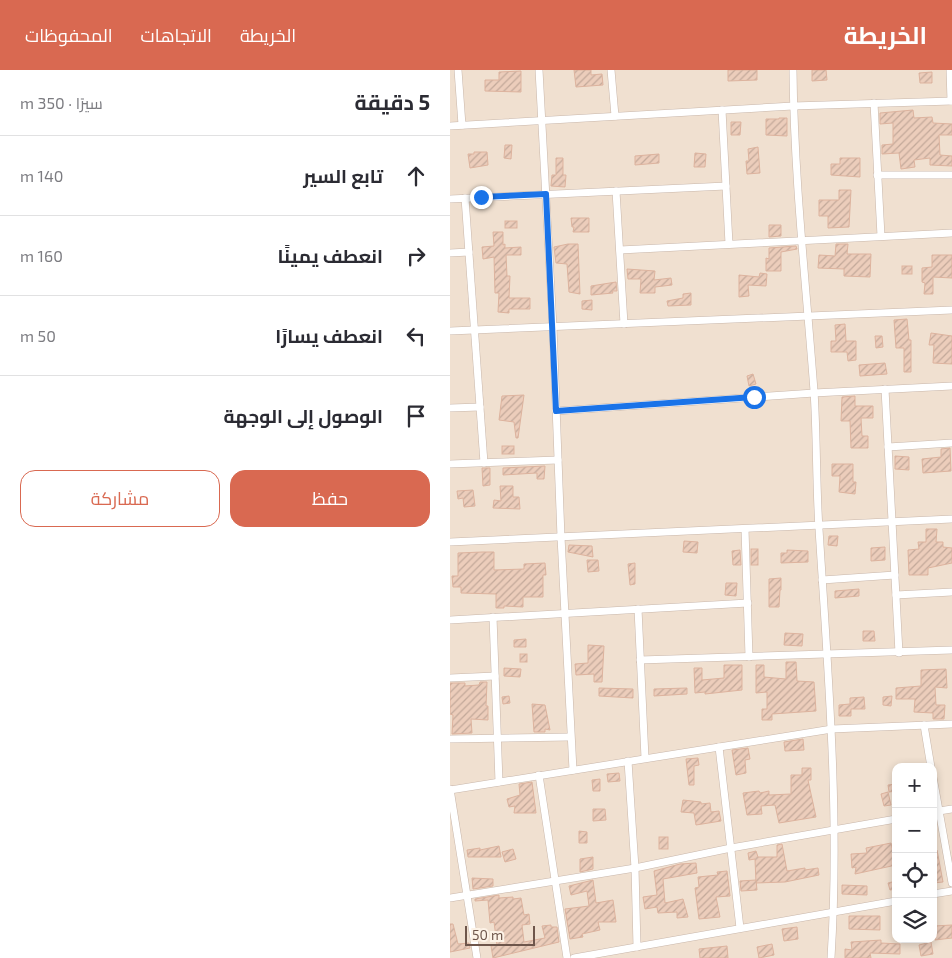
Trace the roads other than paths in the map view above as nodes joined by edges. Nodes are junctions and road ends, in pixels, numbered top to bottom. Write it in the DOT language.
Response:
graph roads {
  1 [pos="458,70"];
  2 [pos="539,70"];
  3 [pos="611,70"];
  4 [pos="793,70"];
  5 [pos="950,70"];
  6 [pos="450,74"];
  7 [pos="459,83"];
  8 [pos="952,101"];
  9 [pos="874,103"];
  10 [pos="793,106"];
  11 [pos="722,110"];
  12 [pos="615,116"];
  13 [pos="542,120"];
  14 [pos="462,125"];
  15 [pos="450,126"];
  16 [pos="877,175"];
  17 [pos="952,175"];
  18 [pos="726,186"];
  19 [pos="616,191"];
  20 [pos="546,194"];
  21 [pos="465,198"];
  22 [pos="450,199"];
  23 [pos="952,233"];
  24 [pos="881,236"];
  25 [pos="802,240"];
  26 [pos="728,244"];
  27 [pos="620,250"];
  28 [pos="469,252"];
  29 [pos="450,253"];
  30 [pos="952,310"];
  31 [pos="807,316"];
  32 [pos="624,324"];
  33 [pos="553,327"];
  34 [pos="474,330"];
  35 [pos="450,331"];
  36 [pos="952,386"];
  37 [pos="885,389"];
  38 [pos="814,392"];
  39 [pos="480,407"];
  40 [pos="450,408"];
  41 [pos="556,411"];
  42 [pos="952,443"];
  43 [pos="888,447"];
  44 [pos="558,460"];
  45 [pos="484,463"];
  46 [pos="450,464"];
  47 [pos="952,519"];
  48 [pos="892,522"];
  49 [pos="818,526"];
  50 [pos="745,529"];
  51 [pos="561,537"];
  52 [pos="450,542"];
  53 [pos="895,576"];
  54 [pos="822,580"];
  55 [pos="952,592"];
  56 [pos="896,595"];
  57 [pos="748,603"];
  58 [pos="638,609"];
  59 [pos="564,613"];
  60 [pos="492,617"];
  61 [pos="450,620"];
  62 [pos="952,650"];
  63 [pos="899,652"];
  64 [pos="827,654"];
  65 [pos="750,656"];
  66 [pos="640,660"];
  67 [pos="495,676"];
  68 [pos="450,678"];
  69 [pos="952,724"];
  70 [pos="924,725"];
  71 [pos="832,728"];
  72 [pos="570,737"];
  73 [pos="450,739"];
  74 [pos="498,739"];
  75 [pos="719,747"];
  76 [pos="645,758"];
  77 [pos="628,761"];
  78 [pos="930,763"];
  79 [pos="573,770"];
  80 [pos="540,776"];
  81 [pos="499,782"];
  82 [pos="450,790"];
  83 [pos="952,809"];
  84 [pos="937,812"];
  85 [pos="937,816"];
  86 [pos="892,820"];
  87 [pos="833,829"];
  88 [pos="731,848"];
  89 [pos="634,868"];
  90 [pos="556,882"];
  91 [pos="952,883"];
  92 [pos="952,891"];
  93 [pos="937,893"];
  94 [pos="466,895"];
  95 [pos="450,898"];
  96 [pos="892,902"];
  97 [pos="834,912"];
  98 [pos="740,928"];
  99 [pos="637,947"];
  100 [pos="605,955"];
  101 [pos="477,958"];
  102 [pos="568,958"];
  103 [pos="574,958"];
  104 [pos="831,958"];
  1 -- 7 [label="street"];
  2 -- 13 [label="street"];
  3 -- 12 [label="street"];
  4 -- 10 [label="street"];
  5 -- 8 [label="street"];
  6 -- 7 [label="street"];
  7 -- 14 [label="street"];
  8 -- 9 [label="street"];
  9 -- 10 [label="street"];
  9 -- 16 [label="street"];
  10 -- 11 [label="street"];
  10 -- 25 [label="street"];
  11 -- 12 [label="street"];
  11 -- 18 [label="street"];
  12 -- 13 [label="street"];
  13 -- 14 [label="street"];
  13 -- 20 [label="street"];
  14 -- 15 [label="street"];
  16 -- 17 [label="street"];
  16 -- 24 [label="street"];
  18 -- 19 [label="street"];
  18 -- 26 [label="street"];
  19 -- 20 [label="street"];
  19 -- 27 [label="street"];
  20 -- 21 [label="street"];
  20 -- 33 [label="street"];
  21 -- 22 [label="street"];
  21 -- 28 [label="street"];
  23 -- 24 [label="street"];
  24 -- 25 [label="street"];
  25 -- 26 [label="street"];
  25 -- 31 [label="street"];
  26 -- 27 [label="street"];
  27 -- 32 [label="street"];
  28 -- 29 [label="street"];
  28 -- 34 [label="street"];
  30 -- 31 [label="street"];
  31 -- 32 [label="street"];
  31 -- 38 [label="street"];
  32 -- 33 [label="street"];
  33 -- 34 [label="street"];
  33 -- 41 [label="street"];
  34 -- 35 [label="street"];
  34 -- 39 [label="street"];
  36 -- 37 [label="street"];
  37 -- 38 [label="street"];
  37 -- 43 [label="street"];
  38 -- 41 [label="street"];
  38 -- 49 [label="street"];
  39 -- 40 [label="street"];
  39 -- 45 [label="street"];
  41 -- 44 [label="street"];
  42 -- 43 [label="street"];
  43 -- 48 [label="street"];
  44 -- 45 [label="street"];
  44 -- 51 [label="street"];
  45 -- 46 [label="street"];
  47 -- 48 [label="street"];
  48 -- 49 [label="street"];
  48 -- 53 [label="street"];
  49 -- 50 [label="street"];
  49 -- 54 [label="street"];
  50 -- 51 [label="street"];
  50 -- 57 [label="street"];
  51 -- 52 [label="street"];
  51 -- 59 [label="street"];
  53 -- 54 [label="street"];
  53 -- 56 [label="street"];
  54 -- 64 [label="street"];
  55 -- 56 [label="street"];
  56 -- 63 [label="street"];
  57 -- 58 [label="street"];
  57 -- 65 [label="street"];
  58 -- 59 [label="street"];
  58 -- 66 [label="street"];
  59 -- 60 [label="street"];
  59 -- 72 [label="street"];
  60 -- 61 [label="street"];
  60 -- 67 [label="street"];
  62 -- 63 [label="street"];
  63 -- 64 [label="street"];
  64 -- 65 [label="street"];
  64 -- 71 [label="street"];
  65 -- 66 [label="street"];
  66 -- 76 [label="street"];
  67 -- 68 [label="street"];
  67 -- 74 [label="street"];
  69 -- 70 [label="street"];
  70 -- 71 [label="street"];
  70 -- 78 [label="street"];
  71 -- 75 [label="street"];
  71 -- 87 [label="street"];
  72 -- 74 [label="street"];
  72 -- 79 [label="street"];
  73 -- 74 [label="street"];
  74 -- 81 [label="street"];
  75 -- 76 [label="street"];
  75 -- 88 [label="street"];
  76 -- 77 [label="street"];
  77 -- 79 [label="street"];
  77 -- 89 [label="street"];
  79 -- 80 [label="street"];
  80 -- 81 [label="street"];
  80 -- 90 [label="street"];
  81 -- 82 [label="street"];
  82 -- 94 [label="street"];
  83 -- 84 [label="street"];
  85 -- 91 [label="street"];
  86 -- 87 [label="street"];
  87 -- 88 [label="street"];
  87 -- 97 [label="street"];
  88 -- 89 [label="street"];
  88 -- 98 [label="street"];
  89 -- 90 [label="street"];
  89 -- 99 [label="street"];
  90 -- 94 [label="street"];
  90 -- 102 [label="street"];
  92 -- 93 [label="street"];
  94 -- 95 [label="street"];
  94 -- 101 [label="street"];
  96 -- 97 [label="street"];
  97 -- 98 [label="street"];
  97 -- 104 [label="street"];
  98 -- 99 [label="street"];
  99 -- 100 [label="street"];
  100 -- 103 [label="street"];
}
